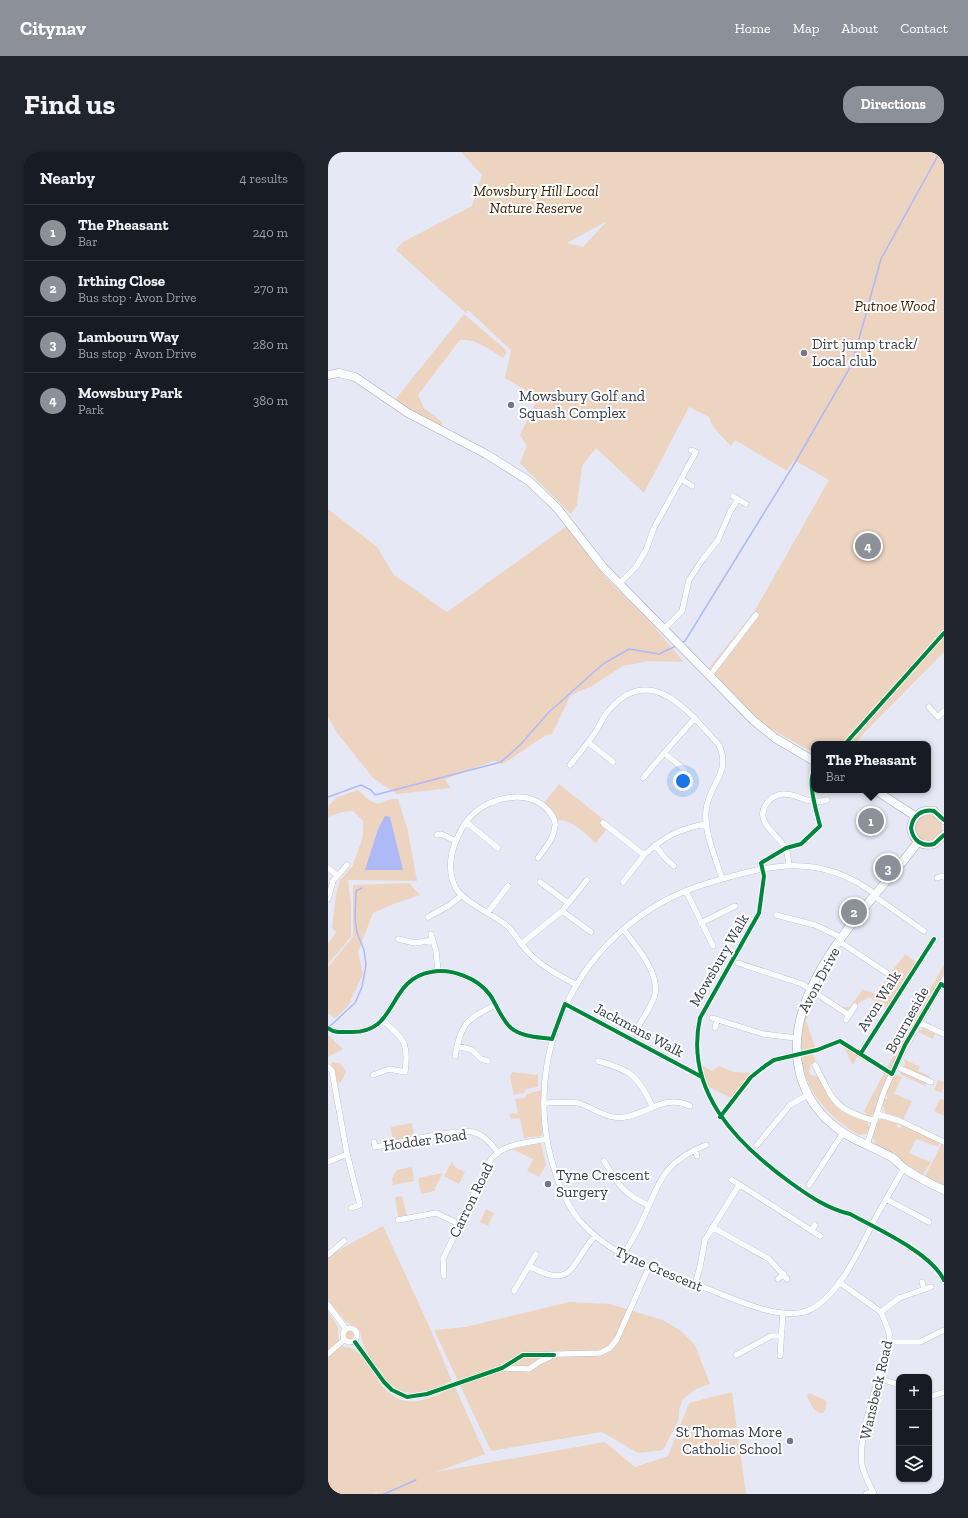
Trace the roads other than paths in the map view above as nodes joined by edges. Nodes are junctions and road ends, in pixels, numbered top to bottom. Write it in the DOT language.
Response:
graph roads {
  1 [pos="328,374"];
  2 [pos="691,450"];
  3 [pos="681,479"];
  4 [pos="692,486"];
  5 [pos="746,504"];
  6 [pos="619,584"];
  7 [pos="756,615"];
  8 [pos="665,628"];
  9 [pos="710,675"];
  10 [pos="929,707"];
  11 [pos="944,711"];
  12 [pos="695,718"];
  13 [pos="588,743"];
  14 [pos="664,753"];
  15 [pos="811,759"];
  16 [pos="613,762"];
  17 [pos="570,765"];
  18 [pos="685,770"];
  19 [pos="643,778"];
  20 [pos="880,793"];
  21 [pos="827,800"];
  22 [pos="942,815"];
  23 [pos="915,816"];
  24 [pos="466,822"];
  25 [pos="604,823"];
  26 [pos="706,824"];
  27 [pos="441,833"];
  28 [pos="944,837"];
  29 [pos="456,841"];
  30 [pos="918,842"];
  31 [pos="655,845"];
  32 [pos="498,848"];
  33 [pos="644,855"];
  34 [pos="538,858"];
  35 [pos="347,865"];
  36 [pos="789,865"];
  37 [pos="674,866"];
  38 [pos="328,868"];
  39 [pos="337,875"];
  40 [pos="722,879"];
  41 [pos="586,880"];
  42 [pos="540,882"];
  43 [pos="623,882"];
  44 [pos="508,886"];
  45 [pos="686,891"];
  46 [pos="875,895"];
  47 [pos="461,896"];
  48 [pos="328,899"];
  49 [pos="568,903"];
  50 [pos="734,906"];
  51 [pos="562,911"];
  52 [pos="488,912"];
  53 [pos="776,915"];
  54 [pos="428,917"];
  55 [pos="701,923"];
  56 [pos="624,930"];
  57 [pos="924,931"];
  58 [pos="591,932"];
  59 [pos="398,938"];
  60 [pos="840,940"];
  61 [pos="521,944"];
  62 [pos="713,946"];
  63 [pos="738,963"];
  64 [pos="438,971"];
  65 [pos="887,973"];
  66 [pos="943,983"];
  67 [pos="577,985"];
  68 [pos="812,989"];
  69 [pos="495,1005"];
  70 [pos="855,1006"];
  71 [pos="382,1020"];
  72 [pos="918,1022"];
  73 [pos="638,1027"];
  74 [pos="715,1028"];
  75 [pos="329,1029"];
  76 [pos="944,1034"];
  77 [pos="796,1038"];
  78 [pos="552,1039"];
  79 [pos="457,1046"];
  80 [pos="455,1056"];
  81 [pos="488,1060"];
  82 [pos="598,1061"];
  83 [pos="815,1065"];
  84 [pos="328,1066"];
  85 [pos="895,1066"];
  86 [pos="373,1075"];
  87 [pos="931,1082"];
  88 [pos="808,1095"];
  89 [pos="544,1103"];
  90 [pos="652,1106"];
  91 [pos="690,1106"];
  92 [pos="877,1114"];
  93 [pos="875,1121"];
  94 [pos="843,1133"];
  95 [pos="547,1139"];
  96 [pos="374,1142"];
  97 [pos="944,1142"];
  98 [pos="757,1144"];
  99 [pos="706,1145"];
  100 [pos="867,1145"];
  101 [pos="497,1151"];
  102 [pos="347,1154"];
  103 [pos="604,1161"];
  104 [pos="328,1162"];
  105 [pos="904,1168"];
  106 [pos="732,1180"];
  107 [pos="739,1185"];
  108 [pos="810,1185"];
  109 [pos="944,1190"];
  110 [pos="886,1199"];
  111 [pos="648,1205"];
  112 [pos="351,1208"];
  113 [pos="398,1220"];
  114 [pos="929,1222"];
  115 [pos="459,1224"];
  116 [pos="712,1227"];
  117 [pos="595,1236"];
  118 [pos="820,1236"];
  119 [pos="344,1241"];
  120 [pos="536,1254"];
  121 [pos="328,1255"];
  122 [pos="624,1256"];
  123 [pos="529,1266"];
  124 [pos="649,1267"];
  125 [pos="444,1276"];
  126 [pos="778,1279"];
  127 [pos="839,1282"];
  128 [pos="922,1282"];
  129 [pos="695,1284"];
  130 [pos="514,1287"];
  131 [pos="931,1287"];
  132 [pos="924,1289"];
  133 [pos="328,1305"];
  134 [pos="881,1312"];
  135 [pos="784,1313"];
  136 [pos="346,1329"];
  137 [pos="944,1331"];
  138 [pos="782,1336"];
  139 [pos="344,1340"];
  140 [pos="355,1342"];
  141 [pos="890,1342"];
  142 [pos="328,1354"];
  143 [pos="554,1355"];
  144 [pos="736,1355"];
  145 [pos="780,1356"];
  146 [pos="502,1368"];
  147 [pos="879,1378"];
  148 [pos="896,1384"];
  149 [pos="944,1392"];
  150 [pos="932,1396"];
  151 [pos="874,1493"];
  152 [pos="866,1494"];
  1 -- 6 [label="main road"];
  2 -- 3 [label="street"];
  3 -- 4 [label="street"];
  3 -- 6 [label="street"];
  5 -- 8 [label="street"];
  6 -- 8 [label="main road"];
  7 -- 9 [label="street"];
  8 -- 9 [label="main road"];
  9 -- 15 [label="main road"];
  10 -- 11 [label="street"];
  12 -- 13 [label="street"];
  12 -- 14 [label="street"];
  12 -- 26 [label="street"];
  13 -- 16 [label="street"];
  13 -- 17 [label="street"];
  14 -- 18 [label="street"];
  14 -- 19 [label="street"];
  20 -- 23 [label="main road"];
  21 -- 36 [label="street"];
  22 -- 23 [label="main road"];
  23 -- 30 [label="main road"];
  24 -- 29 [label="street"];
  24 -- 32 [label="street"];
  24 -- 34 [label="street"];
  25 -- 33 [label="street"];
  26 -- 31 [label="street"];
  26 -- 40 [label="street"];
  27 -- 29 [label="street"];
  28 -- 30 [label="main road"];
  29 -- 47 [label="street"];
  30 -- 46 [label="main road, Avon Drive"];
  31 -- 33 [label="street"];
  31 -- 37 [label="street"];
  33 -- 43 [label="street"];
  35 -- 39 [label="street"];
  36 -- 40 [label="street, Tyne Crescent"];
  36 -- 46 [label="street, Tyne Crescent"];
  38 -- 39 [label="street"];
  39 -- 48 [label="street"];
  40 -- 45 [label="street, Tyne Crescent"];
  41 -- 49 [label="street"];
  42 -- 49 [label="street"];
  44 -- 52 [label="street"];
  45 -- 55 [label="street"];
  45 -- 56 [label="street, Tyne Crescent"];
  46 -- 57 [label="street, Tyne Crescent"];
  46 -- 60 [label="main road, Avon Drive"];
  47 -- 52 [label="street"];
  47 -- 54 [label="street"];
  49 -- 51 [label="street"];
  50 -- 55 [label="street"];
  51 -- 58 [label="street"];
  51 -- 61 [label="street"];
  52 -- 61 [label="street"];
  53 -- 60 [label="street"];
  55 -- 62 [label="street"];
  56 -- 67 [label="street, Tyne Crescent"];
  56 -- 73 [label="street"];
  59 -- 64 [label="street"];
  60 -- 65 [label="street"];
  60 -- 68 [label="main road, Avon Drive"];
  61 -- 67 [label="street"];
  63 -- 68 [label="street"];
  64 -- 69 [label="street"];
  64 -- 71 [label="street"];
  66 -- 72 [label="street, Bourneside"];
  67 -- 78 [label="street, Tyne Crescent"];
  68 -- 70 [label="street"];
  68 -- 77 [label="main road, Avon Drive"];
  69 -- 78 [label="street"];
  69 -- 79 [label="street"];
  71 -- 75 [label="street"];
  71 -- 86 [label="street"];
  72 -- 76 [label="street"];
  72 -- 85 [label="street, Bourneside"];
  74 -- 77 [label="street"];
  77 -- 88 [label="main road, Avon Drive"];
  78 -- 89 [label="street, Tyne Crescent"];
  79 -- 80 [label="street"];
  79 -- 81 [label="street"];
  82 -- 90 [label="street"];
  83 -- 93 [label="street"];
  84 -- 102 [label="street"];
  85 -- 87 [label="street"];
  85 -- 92 [label="street, Bourneside"];
  88 -- 94 [label="main road, Avon Drive"];
  88 -- 98 [label="street"];
  89 -- 90 [label="street"];
  89 -- 95 [label="street, Tyne Crescent"];
  90 -- 91 [label="street"];
  92 -- 93 [label="street, Bourneside"];
  92 -- 97 [label="street"];
  93 -- 100 [label="street, Bourneside"];
  94 -- 100 [label="main road, Avon Drive"];
  94 -- 108 [label="street"];
  95 -- 101 [label="street, Carron Road"];
  95 -- 117 [label="street, Tyne Crescent"];
  96 -- 101 [label="street, Hodder Road"];
  99 -- 111 [label="street"];
  100 -- 105 [label="main road, Avon Drive"];
  101 -- 115 [label="street, Carron Road"];
  102 -- 104 [label="street"];
  102 -- 112 [label="street"];
  103 -- 111 [label="street"];
  105 -- 109 [label="main road, Avon Drive"];
  105 -- 110 [label="street, Tyne Crescent"];
  106 -- 107 [label="street"];
  107 -- 116 [label="street"];
  107 -- 118 [label="street"];
  110 -- 114 [label="street"];
  110 -- 127 [label="street, Tyne Crescent"];
  111 -- 122 [label="street"];
  113 -- 115 [label="street"];
  115 -- 125 [label="street, Carron Road"];
  116 -- 126 [label="street"];
  116 -- 129 [label="street"];
  117 -- 122 [label="street, Tyne Crescent"];
  117 -- 123 [label="street"];
  119 -- 121 [label="street"];
  120 -- 123 [label="street"];
  122 -- 124 [label="street, Tyne Crescent"];
  123 -- 130 [label="street"];
  124 -- 129 [label="street, Tyne Crescent"];
  124 -- 143 [label="street"];
  127 -- 134 [label="street"];
  127 -- 135 [label="street, Tyne Crescent"];
  128 -- 132 [label="street"];
  129 -- 135 [label="street, Tyne Crescent"];
  131 -- 132 [label="street"];
  132 -- 134 [label="street"];
  133 -- 136 [label="street"];
  134 -- 141 [label="street, Wansbeck Road"];
  135 -- 138 [label="street"];
  136 -- 139 [label="street"];
  136 -- 140 [label="street"];
  137 -- 141 [label="street"];
  138 -- 144 [label="street"];
  138 -- 145 [label="street"];
  139 -- 140 [label="street"];
  139 -- 142 [label="street"];
  140 -- 146 [label="street"];
  141 -- 147 [label="street, Wansbeck Road"];
  143 -- 146 [label="street"];
  143 -- 146 [label="street"];
  147 -- 148 [label="street"];
  147 -- 151 [label="street, Wansbeck Road"];
  149 -- 150 [label="street"];
  151 -- 152 [label="street"];
}
